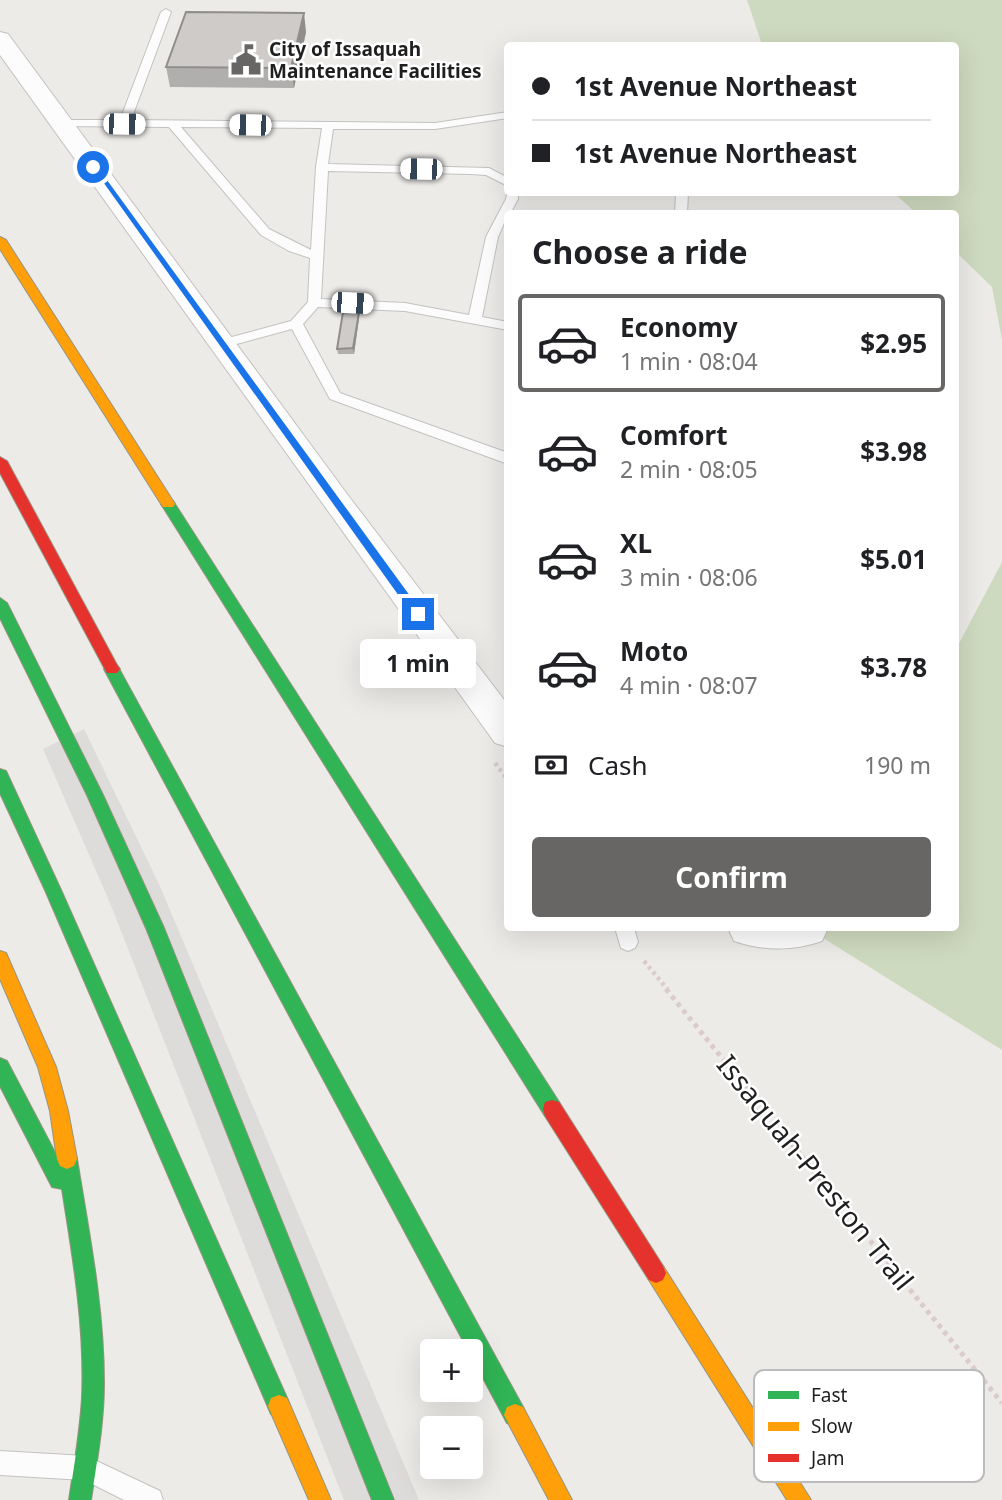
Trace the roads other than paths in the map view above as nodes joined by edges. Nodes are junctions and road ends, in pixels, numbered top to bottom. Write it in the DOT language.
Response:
graph roads {
  1 [pos="166,12"];
  2 [pos="0,39"];
  3 [pos="504,116"];
  4 [pos="61,123"];
  5 [pos="124,124"];
  6 [pos="172,124"];
  7 [pos="328,126"];
  8 [pos="322,167"];
  9 [pos="504,181"];
  10 [pos="504,214"];
  11 [pos="0,240"];
  12 [pos="317,256"];
  13 [pos="314,303"];
  14 [pos="475,319"];
  15 [pos="296,324"];
  16 [pos="504,325"];
  17 [pos="222,344"];
  18 [pos="504,458"];
  19 [pos="0,461"];
  20 [pos="0,603"];
  21 [pos="504,728"];
  22 [pos="0,776"];
  23 [pos="0,959"];
  24 [pos="0,1067"];
  25 [pos="73,1206"];
  26 [pos="754,1428"];
  27 [pos="0,1463"];
  28 [pos="86,1468"];
  29 [pos="789,1482"];
  30 [pos="80,1500"];
  31 [pos="151,1500"];
  32 [pos="320,1500"];
  33 [pos="383,1500"];
  34 [pos="561,1500"];
  35 [pos="800,1500"];
  1 -- 5 [label="lane"];
  2 -- 4 [label="street"];
  3 -- 7 [label="lane"];
  4 -- 5 [label="lane"];
  4 -- 17 [label="street"];
  5 -- 6 [label="lane"];
  6 -- 7 [label="lane"];
  6 -- 12 [label="lane"];
  7 -- 8 [label="lane"];
  8 -- 9 [label="lane"];
  8 -- 12 [label="lane"];
  10 -- 14 [label="lane"];
  11 -- 26 [label="main road"];
  12 -- 13 [label="lane"];
  13 -- 14 [label="lane"];
  13 -- 15 [label="lane"];
  14 -- 16 [label="lane"];
  15 -- 17 [label="lane"];
  15 -- 18 [label="lane"];
  17 -- 21 [label="street"];
  19 -- 34 [label="main road"];
  20 -- 33 [label="main road"];
  22 -- 32 [label="main road"];
  23 -- 25 [label="main road"];
  24 -- 25 [label="main road"];
  25 -- 28 [label="main road"];
  27 -- 28 [label="lane"];
  28 -- 30 [label="main road"];
  28 -- 31 [label="lane"];
  29 -- 35 [label="main road"];
}
